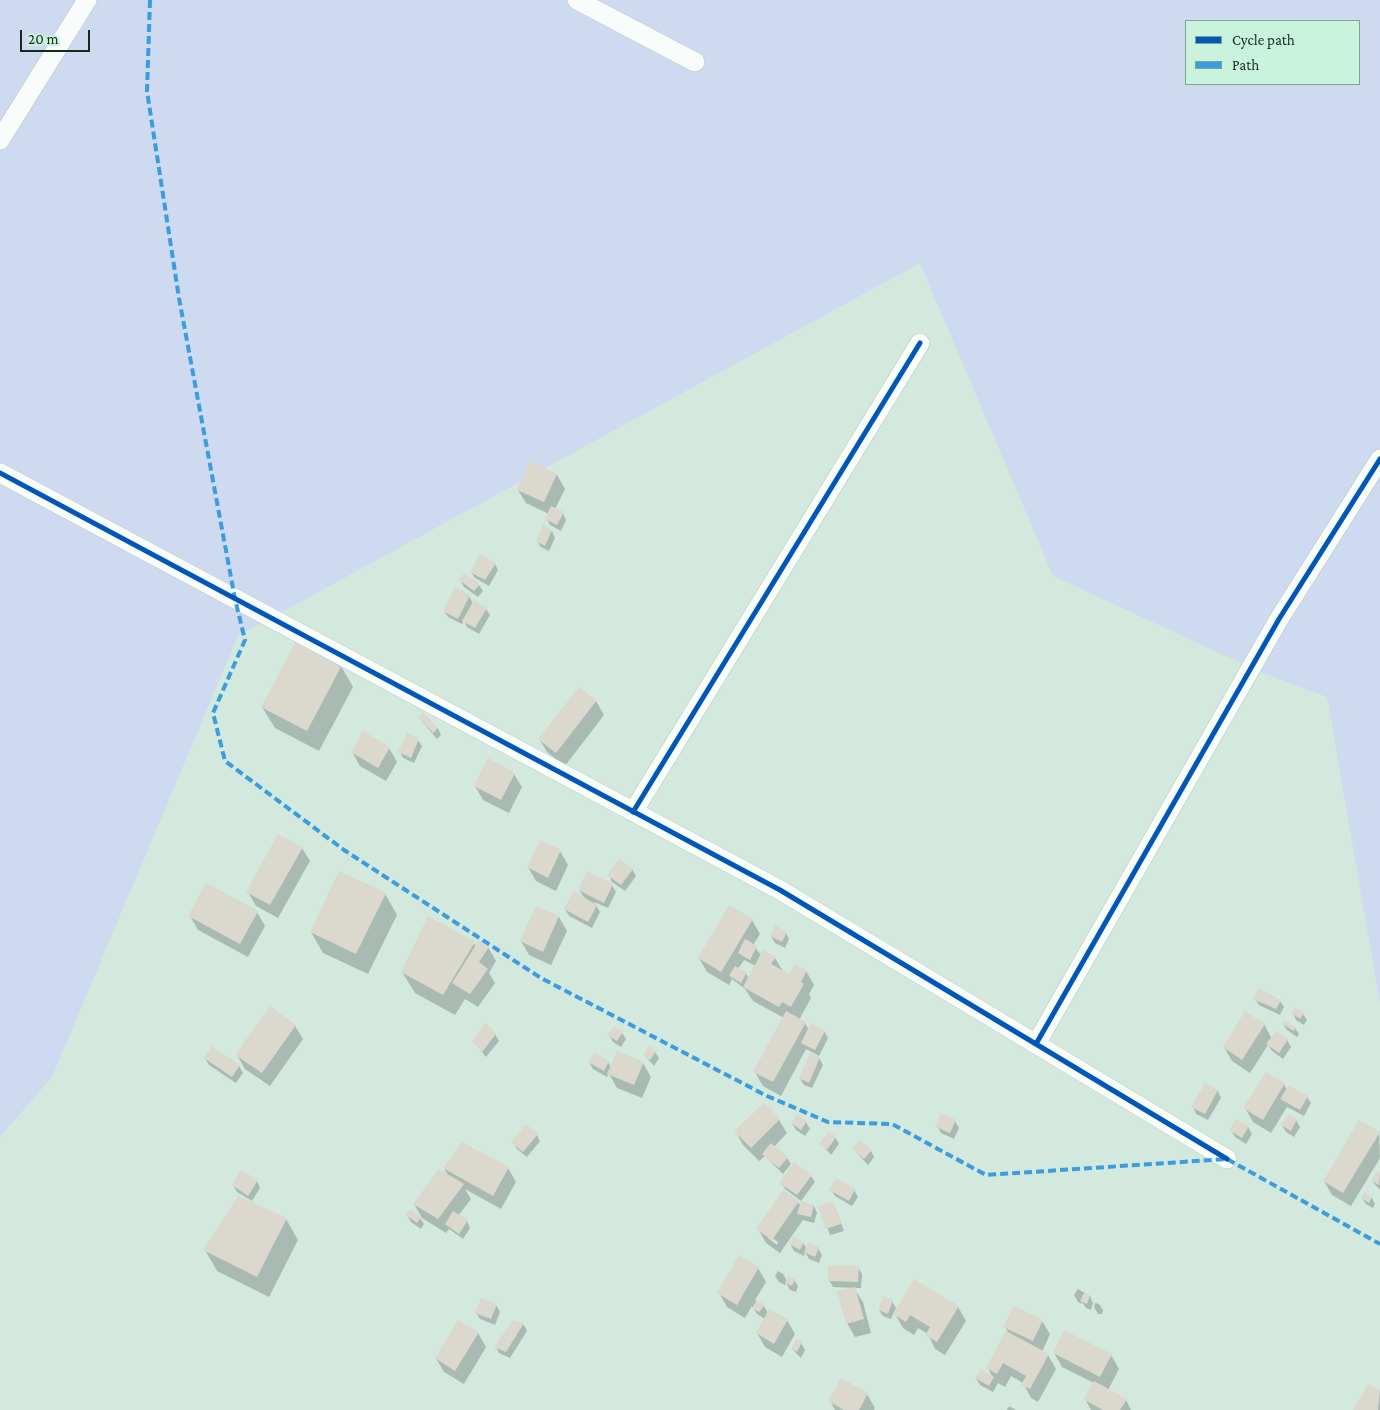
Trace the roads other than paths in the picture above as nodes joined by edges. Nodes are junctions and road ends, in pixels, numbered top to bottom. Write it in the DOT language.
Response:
graph roads {
  1 [pos="88,0"];
  2 [pos="577,0"];
  3 [pos="695,62"];
  4 [pos="0,140"];
  5 [pos="920,343"];
  6 [pos="1380,459"];
  7 [pos="0,473"];
  8 [pos="633,812"];
  9 [pos="1036,1044"];
  10 [pos="1226,1159"];
  1 -- 4 [label="street"];
  2 -- 3 [label="street"];
  5 -- 8 [label="street"];
  6 -- 9 [label="street"];
  7 -- 8 [label="street"];
  8 -- 9 [label="street"];
  9 -- 10 [label="street"];
}
